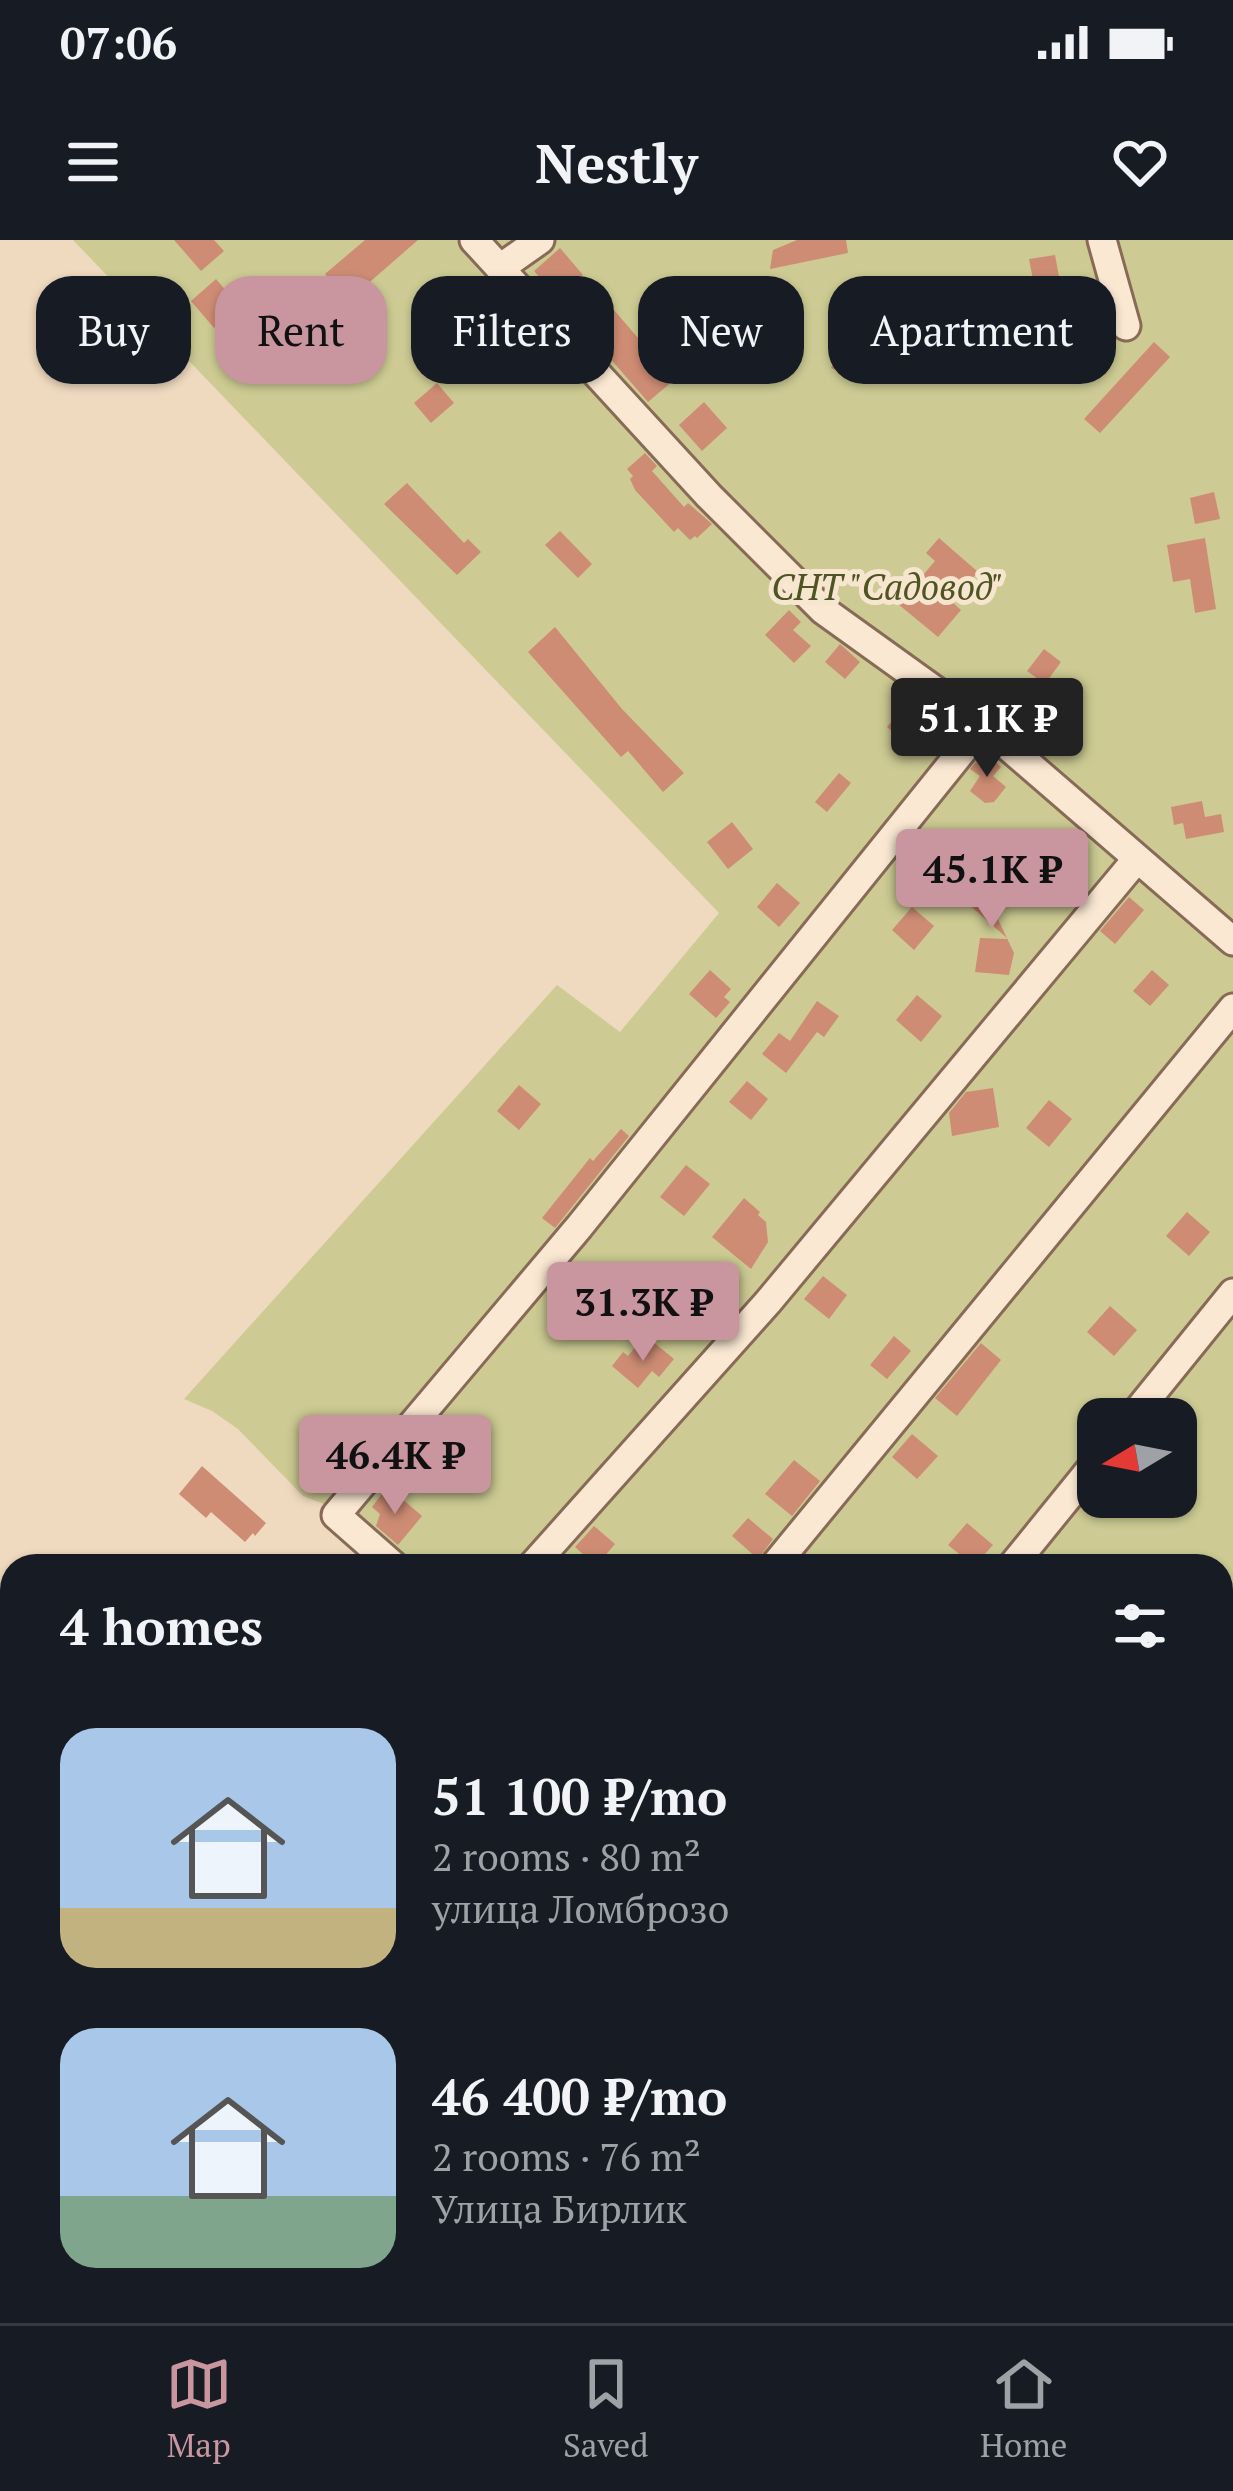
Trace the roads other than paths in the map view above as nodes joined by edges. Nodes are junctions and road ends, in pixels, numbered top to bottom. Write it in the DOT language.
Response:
graph roads {
  1 [pos="474,240"];
  2 [pos="540,240"];
  3 [pos="1102,240"];
  4 [pos="500,268"];
  5 [pos="1126,326"];
  6 [pos="983,725"];
  7 [pos="1136,860"];
  8 [pos="1233,941"];
  9 [pos="1233,1008"];
  10 [pos="1233,1293"];
  11 [pos="1148,1398"];
  12 [pos="1077,1486"];
  13 [pos="380,1554"];
  14 [pos="543,1554"];
  15 [pos="784,1554"];
  16 [pos="1022,1554"];
  1 -- 4 [label="street"];
  2 -- 4 [label="street"];
  3 -- 5 [label="street"];
  4 -- 6 [label="street"];
  6 -- 7 [label="street"];
  6 -- 13 [label="street"];
  7 -- 8 [label="street"];
  7 -- 14 [label="street"];
  9 -- 15 [label="street"];
  10 -- 11 [label="street"];
  12 -- 16 [label="street"];
}
